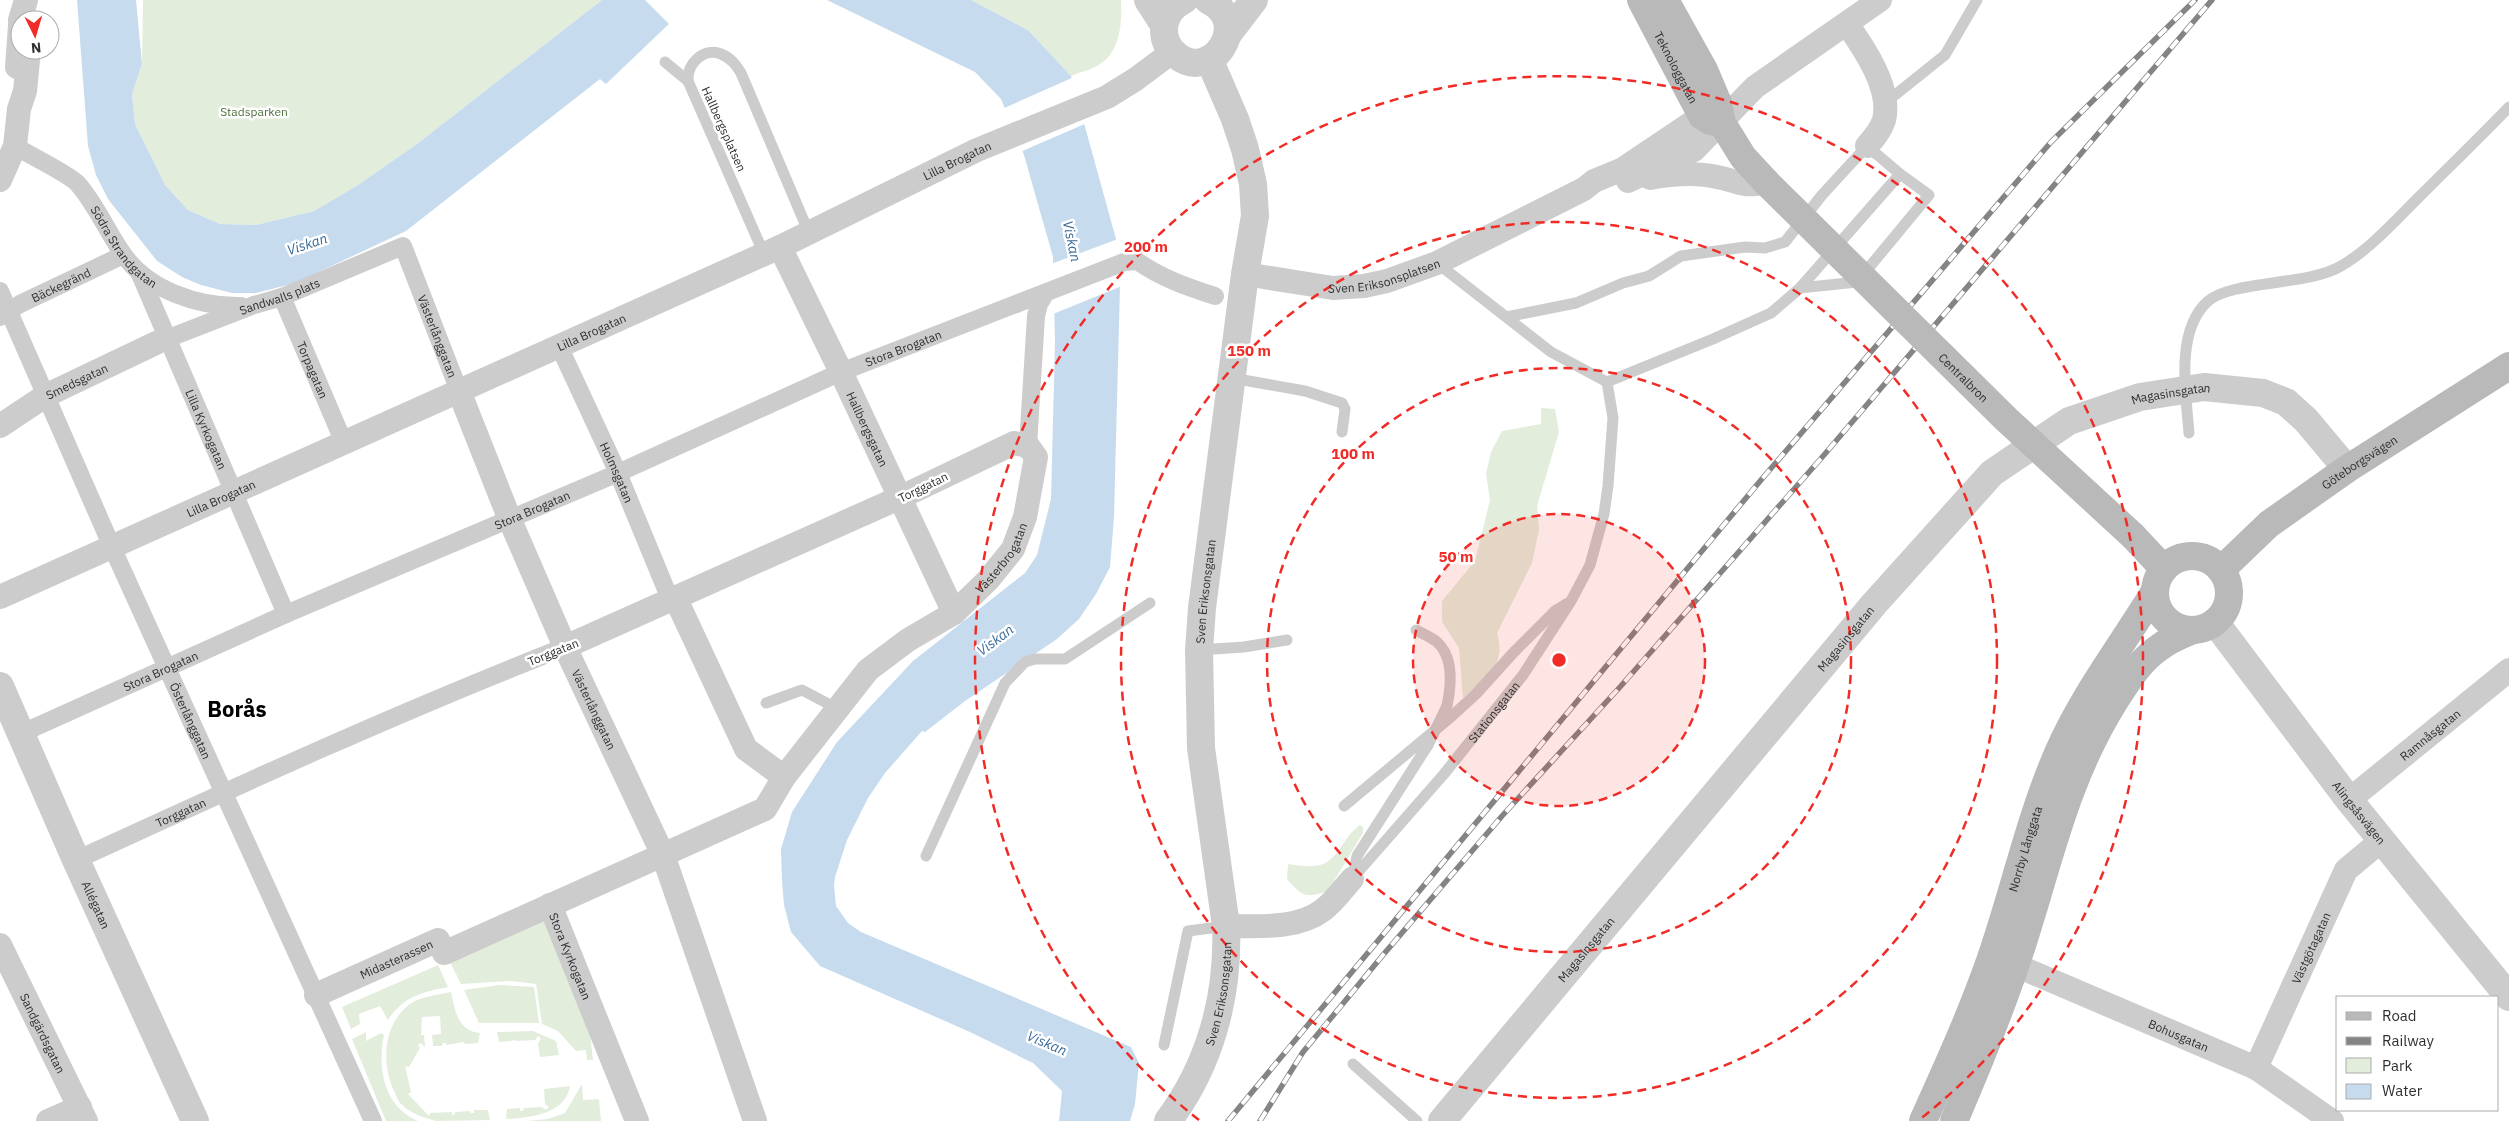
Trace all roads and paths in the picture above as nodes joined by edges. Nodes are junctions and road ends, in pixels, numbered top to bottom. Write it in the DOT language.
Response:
graph roads {
  1 [pos="1148,0"];
  2 [pos="1184,0"];
  3 [pos="1208,0"];
  4 [pos="1254,0"];
  5 [pos="1641,0"];
  6 [pos="1665,0"];
  7 [pos="1880,0"];
  8 [pos="1978,0"];
  9 [pos="1847,24"];
  10 [pos="1164,25"];
  11 [pos="1228,34"];
  12 [pos="1172,52"];
  13 [pos="1209,59"];
  14 [pos="17,60"];
  15 [pos="28,60"];
  16 [pos="665,62"];
  17 [pos="688,81"];
  18 [pos="1884,104"];
  19 [pos="2509,107"];
  20 [pos="19,109"];
  21 [pos="1712,120"];
  22 [pos="15,146"];
  23 [pos="1867,146"];
  24 [pos="1900,174"];
  25 [pos="0,180"];
  26 [pos="1626,182"];
  27 [pos="1766,182"];
  28 [pos="1584,189"];
  29 [pos="809,233"];
  30 [pos="404,246"];
  31 [pos="772,251"];
  32 [pos="123,255"];
  33 [pos="1445,259"];
  34 [pos="139,272"];
  35 [pos="1245,274"];
  36 [pos="1800,288"];
  37 [pos="0,291"];
  38 [pos="1045,294"];
  39 [pos="1215,296"];
  40 [pos="282,297"];
  41 [pos="254,305"];
  42 [pos="5,315"];
  43 [pos="1506,317"];
  44 [pos="162,340"];
  45 [pos="559,346"];
  46 [pos="2509,366"];
  47 [pos="841,372"];
  48 [pos="1232,378"];
  49 [pos="1607,382"];
  50 [pos="2186,390"];
  51 [pos="459,391"];
  52 [pos="45,396"];
  53 [pos="0,426"];
  54 [pos="1342,432"];
  55 [pos="2189,433"];
  56 [pos="344,443"];
  57 [pos="1028,446"];
  58 [pos="2347,469"];
  59 [pos="618,473"];
  60 [pos="233,492"];
  61 [pos="899,498"];
  62 [pos="510,520"];
  63 [pos="112,547"];
  64 [pos="2221,570"];
  65 [pos="2160,580"];
  66 [pos="0,597"];
  67 [pos="673,598"];
  68 [pos="1571,601"];
  69 [pos="1150,603"];
  70 [pos="954,613"];
  71 [pos="286,614"];
  72 [pos="2204,626"];
  73 [pos="1416,630"];
  74 [pos="1287,640"];
  75 [pos="565,647"];
  76 [pos="1199,650"];
  77 [pos="167,667"];
  78 [pos="2509,670"];
  79 [pos="0,686"];
  80 [pos="766,703"];
  81 [pos="838,709"];
  82 [pos="20,734"];
  83 [pos="784,777"];
  84 [pos="224,792"];
  85 [pos="2349,800"];
  86 [pos="1344,806"];
  87 [pos="2382,840"];
  88 [pos="663,856"];
  89 [pos="926,856"];
  90 [pos="76,860"];
  91 [pos="1352,879"];
  92 [pos="550,905"];
  93 [pos="1226,926"];
  94 [pos="0,945"];
  95 [pos="2016,966"];
  96 [pos="316,995"];
  97 [pos="2509,997"];
  98 [pos="1164,1045"];
  99 [pos="1353,1064"];
  100 [pos="2256,1068"];
  101 [pos="83,1114"];
  102 [pos="48,1121"];
  103 [pos="195,1121"];
  104 [pos="373,1121"];
  105 [pos="637,1121"];
  106 [pos="756,1121"];
  107 [pos="1168,1121"];
  108 [pos="1416,1121"];
  109 [pos="1442,1121"];
  110 [pos="1923,1121"];
  111 [pos="1954,1121"];
  112 [pos="2332,1121"];
  1 -- 10 [label="street"];
  2 -- 10 [label="street"];
  3 -- 11 [label="street"];
  4 -- 11 [label="street"];
  5 -- 21 [label="main road, Teknologgatan"];
  6 -- 21 [label="main road, Teknologgatan"];
  7 -- 9 [label="street"];
  8 -- 18 [label="lane"];
  9 -- 18 [label="street"];
  9 -- 21 [label="street"];
  10 -- 12 [label="street"];
  11 -- 13 [label="street"];
  12 -- 13 [label="street"];
  12 -- 29 [label="street, Lilla Brogatan"];
  13 -- 35 [label="street, Sven Eriksonsgatan"];
  14 -- 20 [label="street"];
  15 -- 20 [label="street"];
  16 -- 17 [label="lane"];
  17 -- 29 [label="lane, Hallbergsplatsen"];
  17 -- 31 [label="lane, Hallbergsplatsen"];
  18 -- 23 [label="street"];
  19 -- 50 [label="lane"];
  20 -- 22 [label="street"];
  21 -- 26 [label="street, Sven Eriksonsplatsen"];
  21 -- 27 [label="main road, Teknologgatan"];
  21 -- 28 [label="street, Sven Eriksonsplatsen"];
  22 -- 25 [label="street"];
  22 -- 32 [label="street, Södra Strandgatan"];
  23 -- 24 [label="lane"];
  23 -- 43 [label="lane"];
  24 -- 36 [label="lane"];
  24 -- 36 [label="lane"];
  26 -- 27 [label="street, Sven Eriksonsplatsen"];
  26 -- 28 [label="street, Sven Eriksonsplatsen"];
  27 -- 65 [label="main road, Centralbron, bridge"];
  28 -- 33 [label="street, Sven Eriksonsplatsen"];
  29 -- 31 [label="street, Lilla Brogatan"];
  30 -- 40 [label="street, Sandwalls plats"];
  30 -- 51 [label="street, Västerlånggatan"];
  31 -- 45 [label="street, Lilla Brogatan"];
  31 -- 47 [label="street, Hallbergsgatan"];
  32 -- 34 [label="street, Södra Strandgatan"];
  32 -- 42 [label="street, Bäckegränd"];
  33 -- 35 [label="street, Sven Eriksonsplatsen"];
  33 -- 43 [label="lane, Sven Eriksonsplatsen"];
  34 -- 41 [label="street, Södra Strandgatan"];
  34 -- 44 [label="street, Lilla Kyrkogatan"];
  35 -- 48 [label="street, Sven Eriksonsgatan"];
  36 -- 49 [label="lane"];
  37 -- 42 [label="street, Österlånggatan"];
  38 -- 39 [label="street"];
  38 -- 47 [label="street, Stora Brogatan"];
  38 -- 57 [label="street, Västerbrogatan"];
  40 -- 41 [label="street, Sandwalls plats"];
  40 -- 56 [label="street, Torpagatan"];
  41 -- 44 [label="street, Sandwalls plats"];
  42 -- 52 [label="street, Österlånggatan"];
  43 -- 49 [label="lane, Sven Eriksonsplatsen"];
  44 -- 52 [label="street, Smedsgatan"];
  44 -- 60 [label="street, Lilla Kyrkogatan"];
  45 -- 51 [label="street, Lilla Brogatan"];
  45 -- 59 [label="street, Holmsgatan"];
  46 -- 58 [label="main road, Göteborgsvägen"];
  47 -- 59 [label="street, Stora Brogatan"];
  47 -- 61 [label="street, Hallbergsgatan"];
  48 -- 54 [label="lane"];
  48 -- 76 [label="street, Sven Eriksonsgatan"];
  49 -- 68 [label="lane, Stationsgatan"];
  50 -- 55 [label="lane"];
  50 -- 58 [label="street, Magasinsgatan"];
  50 -- 109 [label="street, Magasinsgatan"];
  51 -- 56 [label="street, Lilla Brogatan"];
  51 -- 62 [label="street, Västerlånggatan"];
  52 -- 53 [label="street, Smedsgatan"];
  52 -- 63 [label="street, Österlånggatan"];
  56 -- 60 [label="street, Lilla Brogatan"];
  57 -- 61 [label="street, Torggatan"];
  57 -- 70 [label="street, Västerbrogatan"];
  58 -- 64 [label="main road, Göteborgsvägen"];
  59 -- 62 [label="street, Stora Brogatan"];
  59 -- 67 [label="street, Holmsgatan"];
  60 -- 63 [label="street, Lilla Brogatan"];
  60 -- 71 [label="street, Lilla Kyrkogatan"];
  61 -- 67 [label="street, Torggatan"];
  61 -- 70 [label="street, Hallbergsgatan"];
  62 -- 71 [label="street, Stora Brogatan"];
  62 -- 75 [label="street, Västerlånggatan"];
  63 -- 66 [label="street, Lilla Brogatan"];
  63 -- 77 [label="street, Österlånggatan"];
  64 -- 65 [label="main road"];
  64 -- 72 [label="main road"];
  65 -- 72 [label="main road"];
  65 -- 110 [label="main road, Norrby Långgata"];
  67 -- 75 [label="street, Torggatan"];
  67 -- 83 [label="street, Holmsgatan"];
  68 -- 86 [label="lane"];
  68 -- 91 [label="lane, Stationsgatan"];
  69 -- 89 [label="lane"];
  70 -- 81 [label="street, Västerbrogatan"];
  71 -- 77 [label="street, Stora Brogatan"];
  72 -- 85 [label="street, Alingsåsvägen"];
  72 -- 95 [label="main road, Norrby Långgata"];
  73 -- 91 [label="lane, bridge"];
  74 -- 76 [label="lane"];
  75 -- 84 [label="street, Torggatan"];
  75 -- 88 [label="street, Västerlånggatan"];
  76 -- 93 [label="street, Sven Eriksonsgatan"];
  77 -- 82 [label="street, Stora Brogatan"];
  77 -- 84 [label="street, Österlånggatan"];
  78 -- 85 [label="street, Ramnåsgatan"];
  79 -- 82 [label="street, Allégatan"];
  80 -- 81 [label="lane"];
  81 -- 83 [label="street, Västerbrogatan"];
  82 -- 90 [label="street, Allégatan"];
  83 -- 88 [label="street, Västerbrogatan"];
  84 -- 90 [label="street, Torggatan"];
  84 -- 96 [label="street, Österlånggatan"];
  85 -- 87 [label="street, Alingsåsvägen"];
  87 -- 97 [label="street, Alingsåsvägen"];
  87 -- 100 [label="street, Västgötagatan"];
  88 -- 92 [label="street, Stora Kyrkogatan"];
  88 -- 106 [label="street, Västerlånggatan"];
  90 -- 103 [label="street, Allégatan"];
  91 -- 93 [label="street, Stationsgatan"];
  92 -- 96 [label="street, Midasterassen"];
  92 -- 105 [label="street, Stora Kyrkogatan"];
  93 -- 98 [label="lane"];
  93 -- 107 [label="street, Sven Eriksonsgatan"];
  94 -- 101 [label="street, Sandgärdsgatan"];
  95 -- 100 [label="street, Bohusgatan"];
  95 -- 111 [label="main road, Norrby Långgata"];
  96 -- 104 [label="street, Österlånggatan"];
  99 -- 108 [label="lane"];
  100 -- 112 [label="street, Bohusgatan"];
  101 -- 102 [label="street"];
}
